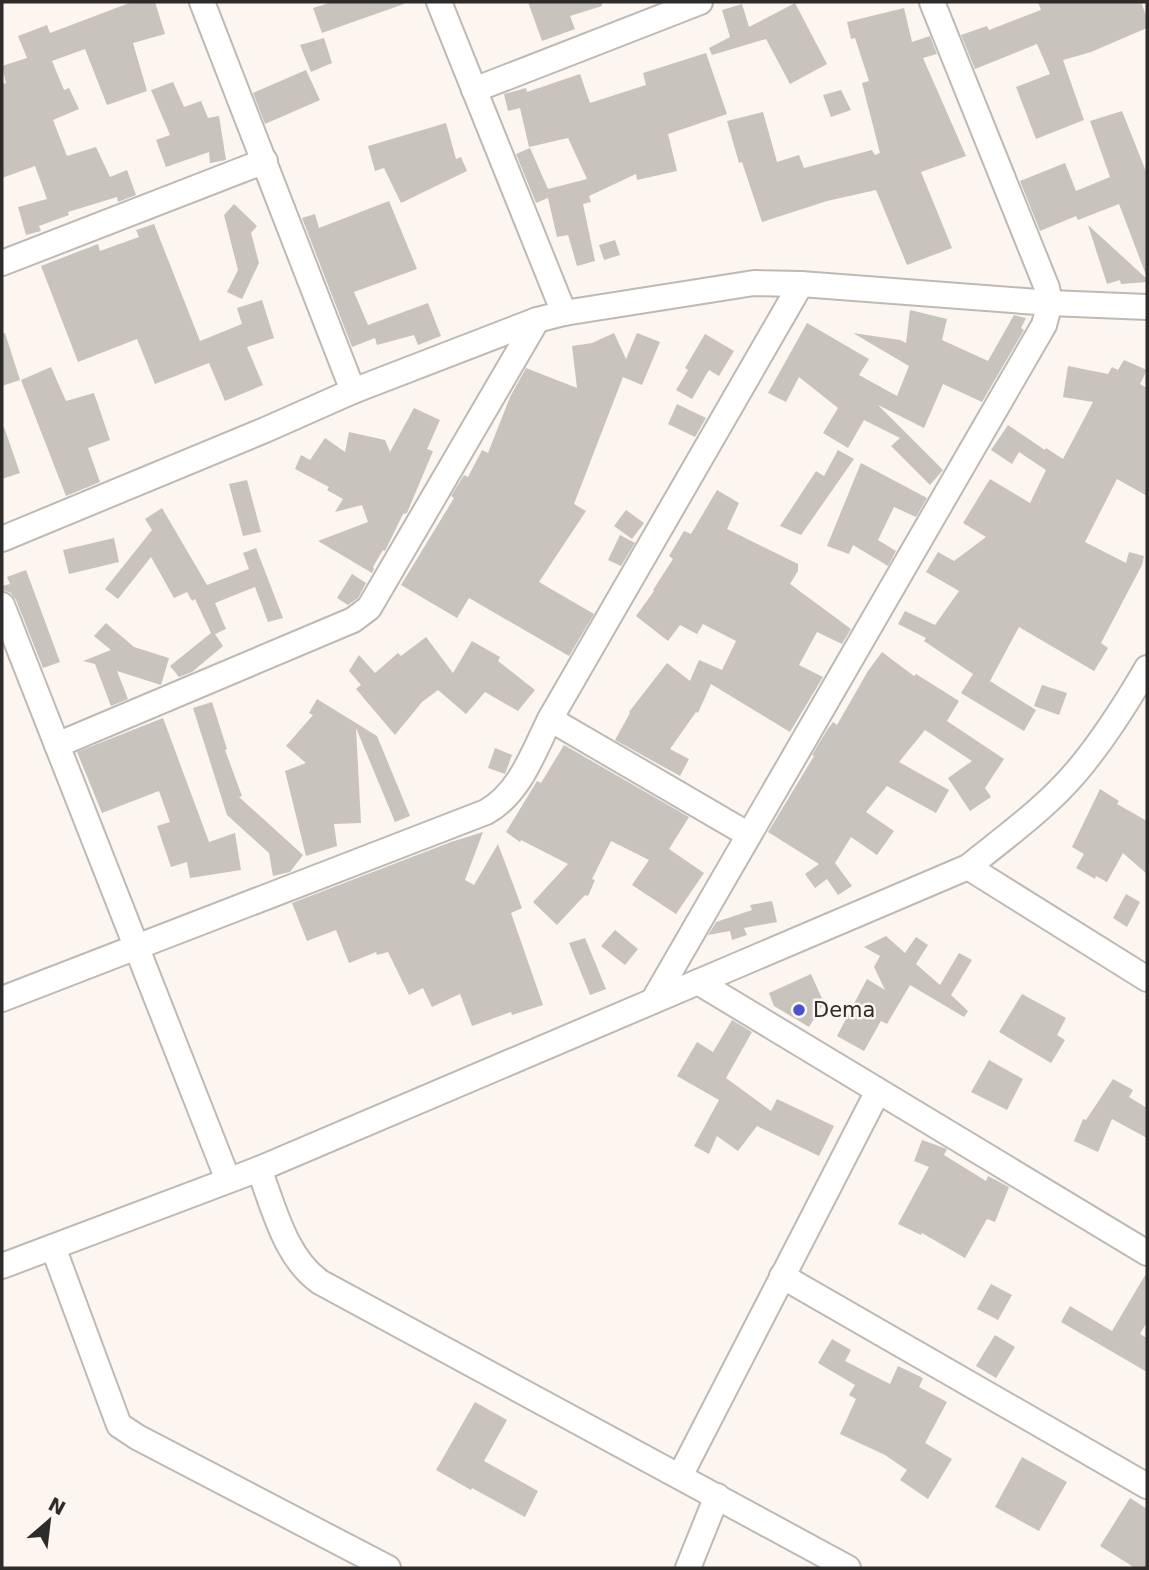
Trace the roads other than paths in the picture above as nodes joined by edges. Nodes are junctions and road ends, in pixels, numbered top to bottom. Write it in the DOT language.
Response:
graph roads {
  1 [pos="202,2"];
  2 [pos="439,2"];
  3 [pos="700,2"];
  4 [pos="932,2"];
  5 [pos="474,90"];
  6 [pos="265,161"];
  7 [pos="2,263"];
  8 [pos="801,284"];
  9 [pos="1050,303"];
  10 [pos="1147,307"];
  11 [pos="564,313"];
  12 [pos="537,320"];
  13 [pos="353,391"];
  14 [pos="2,539"];
  15 [pos="2,605"];
  16 [pos="1147,668"];
  17 [pos="550,719"];
  18 [pos="57,745"];
  19 [pos="749,835"];
  20 [pos="968,867"];
  21 [pos="138,948"];
  22 [pos="1147,979"];
  23 [pos="698,982"];
  24 [pos="2,999"];
  25 [pos="653,1001"];
  26 [pos="878,1091"];
  27 [pos="259,1169"];
  28 [pos="228,1180"];
  29 [pos="53,1247"];
  30 [pos="1147,1253"];
  31 [pos="2,1266"];
  32 [pos="782,1276"];
  33 [pos="680,1476"];
  34 [pos="1147,1486"];
  35 [pos="717,1496"];
  36 [pos="388,1568"];
  37 [pos="688,1568"];
  38 [pos="848,1568"];
  1 -- 6 [label="street"];
  2 -- 5 [label="street"];
  3 -- 5 [label="street"];
  4 -- 9 [label="street"];
  5 -- 11 [label="street"];
  6 -- 7 [label="street"];
  6 -- 13 [label="street"];
  8 -- 9 [label="street"];
  8 -- 11 [label="street"];
  8 -- 17 [label="street"];
  9 -- 10 [label="street"];
  9 -- 19 [label="street"];
  11 -- 12 [label="street"];
  12 -- 13 [label="street"];
  12 -- 18 [label="street"];
  13 -- 14 [label="street"];
  15 -- 18 [label="street"];
  16 -- 20 [label="street"];
  17 -- 19 [label="street"];
  17 -- 21 [label="street"];
  18 -- 21 [label="street"];
  19 -- 25 [label="street"];
  20 -- 22 [label="street"];
  20 -- 23 [label="street"];
  21 -- 24 [label="street"];
  21 -- 28 [label="street"];
  23 -- 25 [label="street"];
  23 -- 26 [label="street"];
  25 -- 27 [label="street"];
  26 -- 30 [label="street"];
  26 -- 32 [label="street"];
  27 -- 28 [label="street"];
  27 -- 33 [label="street"];
  28 -- 29 [label="street"];
  29 -- 31 [label="street"];
  29 -- 36 [label="street"];
  32 -- 33 [label="street"];
  32 -- 34 [label="street"];
  33 -- 35 [label="street"];
  35 -- 37 [label="street"];
  35 -- 38 [label="street"];
}
